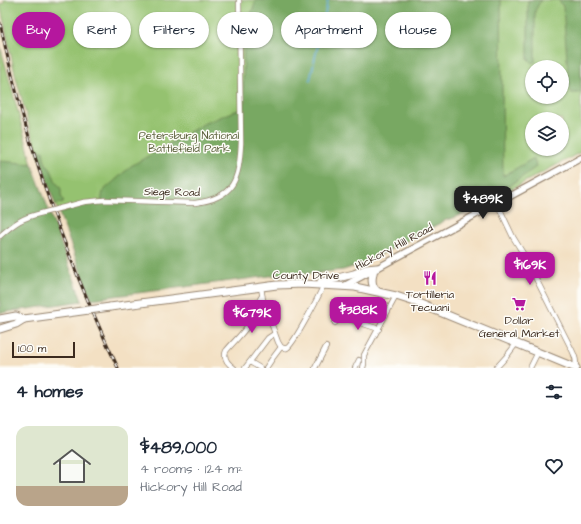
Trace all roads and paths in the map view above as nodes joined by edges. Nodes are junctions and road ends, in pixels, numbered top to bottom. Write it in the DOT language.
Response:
graph roads {
  1 [pos="239,0"];
  2 [pos="581,158"];
  3 [pos="497,203"];
  4 [pos="0,236"];
  5 [pos="375,268"];
  6 [pos="311,284"];
  7 [pos="324,284"];
  8 [pos="344,286"];
  9 [pos="261,287"];
  10 [pos="377,291"];
  11 [pos="262,296"];
  12 [pos="396,296"];
  13 [pos="0,319"];
  14 [pos="24,319"];
  15 [pos="335,323"];
  16 [pos="0,329"];
  17 [pos="378,329"];
  18 [pos="274,334"];
  19 [pos="516,344"];
  20 [pos="281,347"];
  21 [pos="326,347"];
  22 [pos="538,352"];
  23 [pos="358,360"];
  24 [pos="250,362"];
  25 [pos="234,368"];
  26 [pos="245,368"];
  27 [pos="260,368"];
  28 [pos="266,368"];
  29 [pos="316,368"];
  30 [pos="355,368"];
  31 [pos="363,368"];
  32 [pos="496,368"];
  33 [pos="530,368"];
  34 [pos="575,368"];
  1 -- 4 [label="street, Siege Road, bridge"];
  2 -- 3 [label="street, Hickory Hill Road"];
  3 -- 5 [label="street, Hickory Hill Road"];
  3 -- 34 [label="street"];
  5 -- 6 [label="highway"];
  5 -- 8 [label="street, Hickory Hill Road"];
  5 -- 10 [label="highway"];
  6 -- 7 [label="highway, County Drive"];
  6 -- 9 [label="highway, County Drive"];
  7 -- 8 [label="highway, County Drive"];
  7 -- 20 [label="street"];
  8 -- 10 [label="highway, County Drive"];
  9 -- 11 [label="street"];
  9 -- 14 [label="highway, County Drive, bridge"];
  10 -- 12 [label="highway, County Drive"];
  11 -- 18 [label="street"];
  11 -- 25 [label="street"];
  12 -- 17 [label="street"];
  12 -- 19 [label="highway, County Drive"];
  13 -- 14 [label="highway, County Drive"];
  14 -- 16 [label="highway, County Drive"];
  15 -- 17 [label="street"];
  17 -- 31 [label="street"];
  18 -- 20 [label="street"];
  18 -- 24 [label="street"];
  19 -- 22 [label="highway, County Drive"];
  19 -- 32 [label="street"];
  20 -- 28 [label="street"];
  21 -- 29 [label="street"];
  22 -- 33 [label="street"];
  22 -- 34 [label="highway, County Drive"];
  23 -- 30 [label="street"];
  24 -- 26 [label="street"];
  24 -- 27 [label="street"];
}
